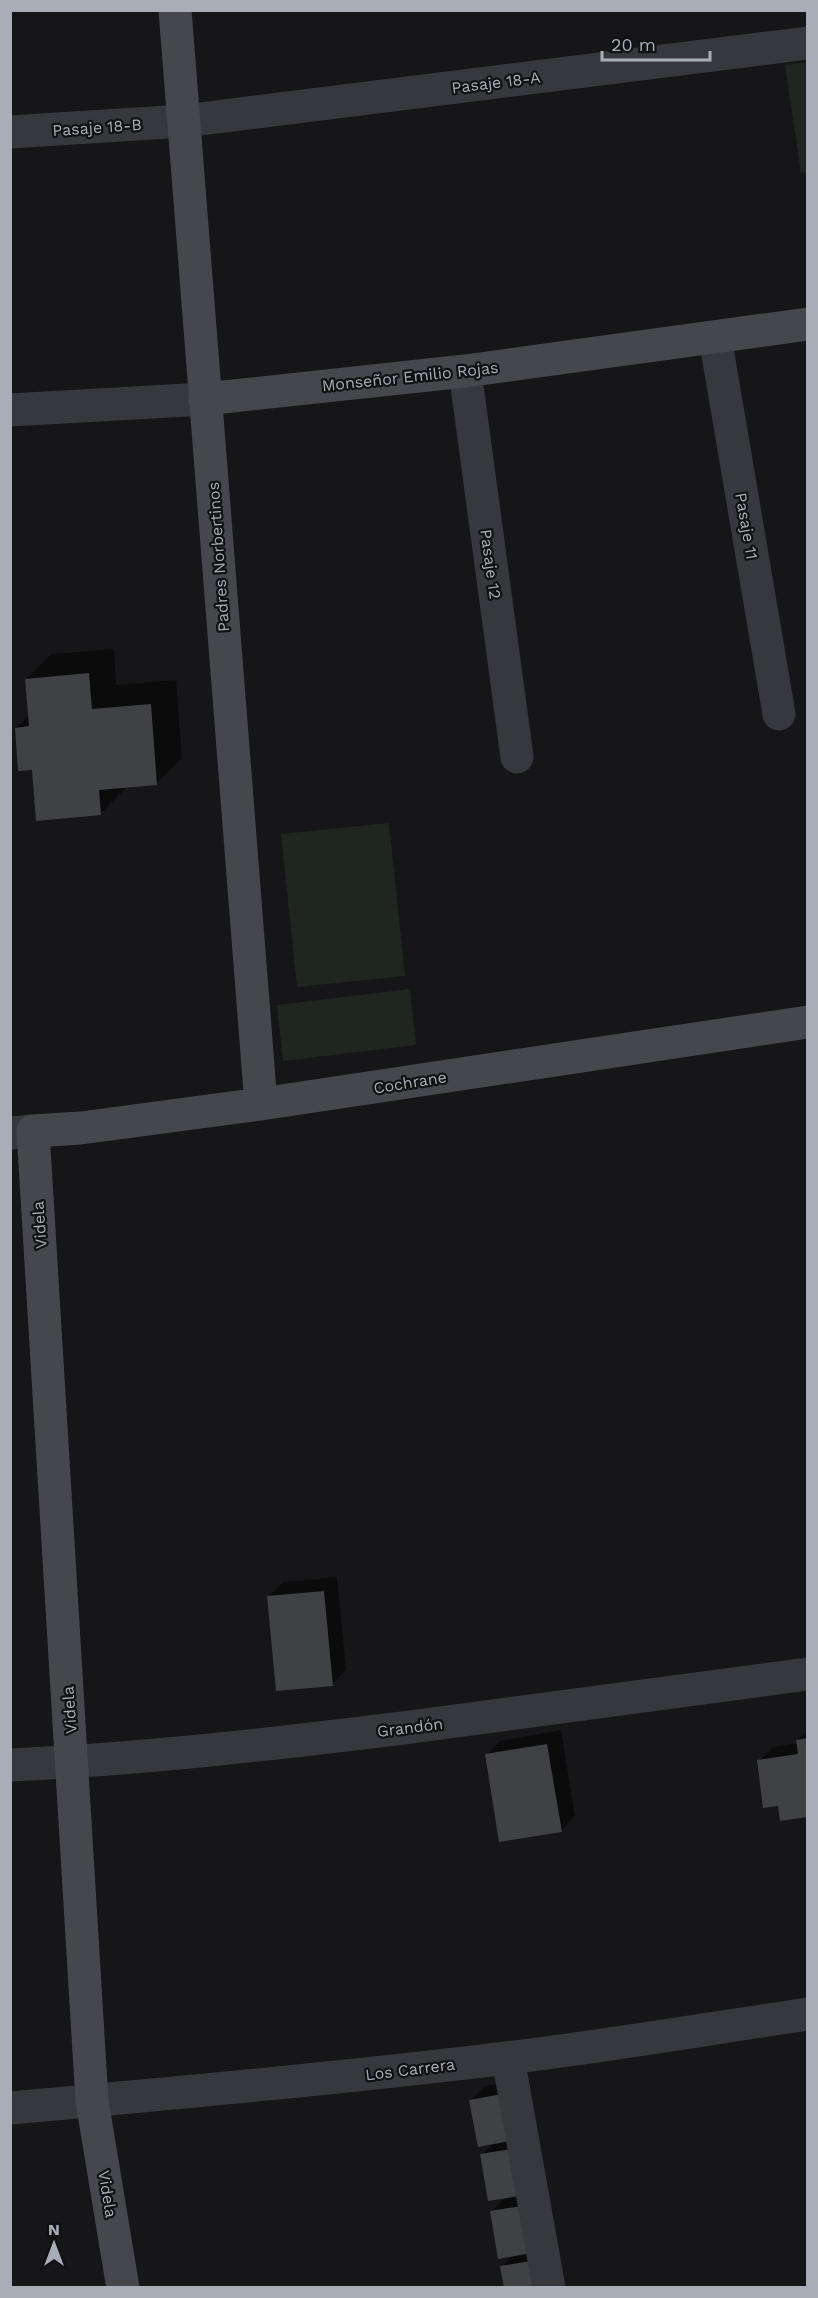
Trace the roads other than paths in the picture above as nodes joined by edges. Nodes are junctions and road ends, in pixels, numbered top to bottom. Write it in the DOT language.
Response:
graph roads {
  1 [pos="175,10"];
  2 [pos="807,43"];
  3 [pos="184,122"];
  4 [pos="10,132"];
  5 [pos="807,324"];
  6 [pos="715,337"];
  7 [pos="465,370"];
  8 [pos="205,399"];
  9 [pos="10,410"];
  10 [pos="779,714"];
  11 [pos="517,757"];
  12 [pos="807,1022"];
  13 [pos="261,1104"];
  14 [pos="22,1132"];
  15 [pos="807,1674"];
  16 [pos="72,1762"];
  17 [pos="10,1765"];
  18 [pos="807,2014"];
  19 [pos="508,2058"];
  20 [pos="92,2101"];
  21 [pos="10,2108"];
  22 [pos="123,2288"];
  23 [pos="549,2288"];
  1 -- 3 [label="street, Padres Norbertinos"];
  2 -- 3 [label="street, Pasaje 18-A"];
  3 -- 4 [label="street, Pasaje 18-B"];
  3 -- 8 [label="street, Padres Norbertinos"];
  5 -- 6 [label="street, Monseñor Emilio Rojas"];
  6 -- 7 [label="street, Monseñor Emilio Rojas"];
  6 -- 10 [label="street, Pasaje 11"];
  7 -- 8 [label="street, Monseñor Emilio Rojas"];
  7 -- 11 [label="street, Pasaje 12"];
  8 -- 9 [label="street, Monseñor Emilio Rojas"];
  8 -- 13 [label="street, Padres Norbertinos"];
  12 -- 13 [label="street, Cochrane"];
  13 -- 14 [label="street, Cochrane"];
  14 -- 16 [label="street, Videla"];
  15 -- 16 [label="street, Grandón"];
  16 -- 17 [label="street, Grandón"];
  16 -- 20 [label="street, Videla"];
  18 -- 19 [label="street, Los Carrera"];
  19 -- 20 [label="street, Los Carrera"];
  19 -- 23 [label="street"];
  20 -- 21 [label="street, Los Carrera"];
  20 -- 22 [label="street, Videla"];
}
